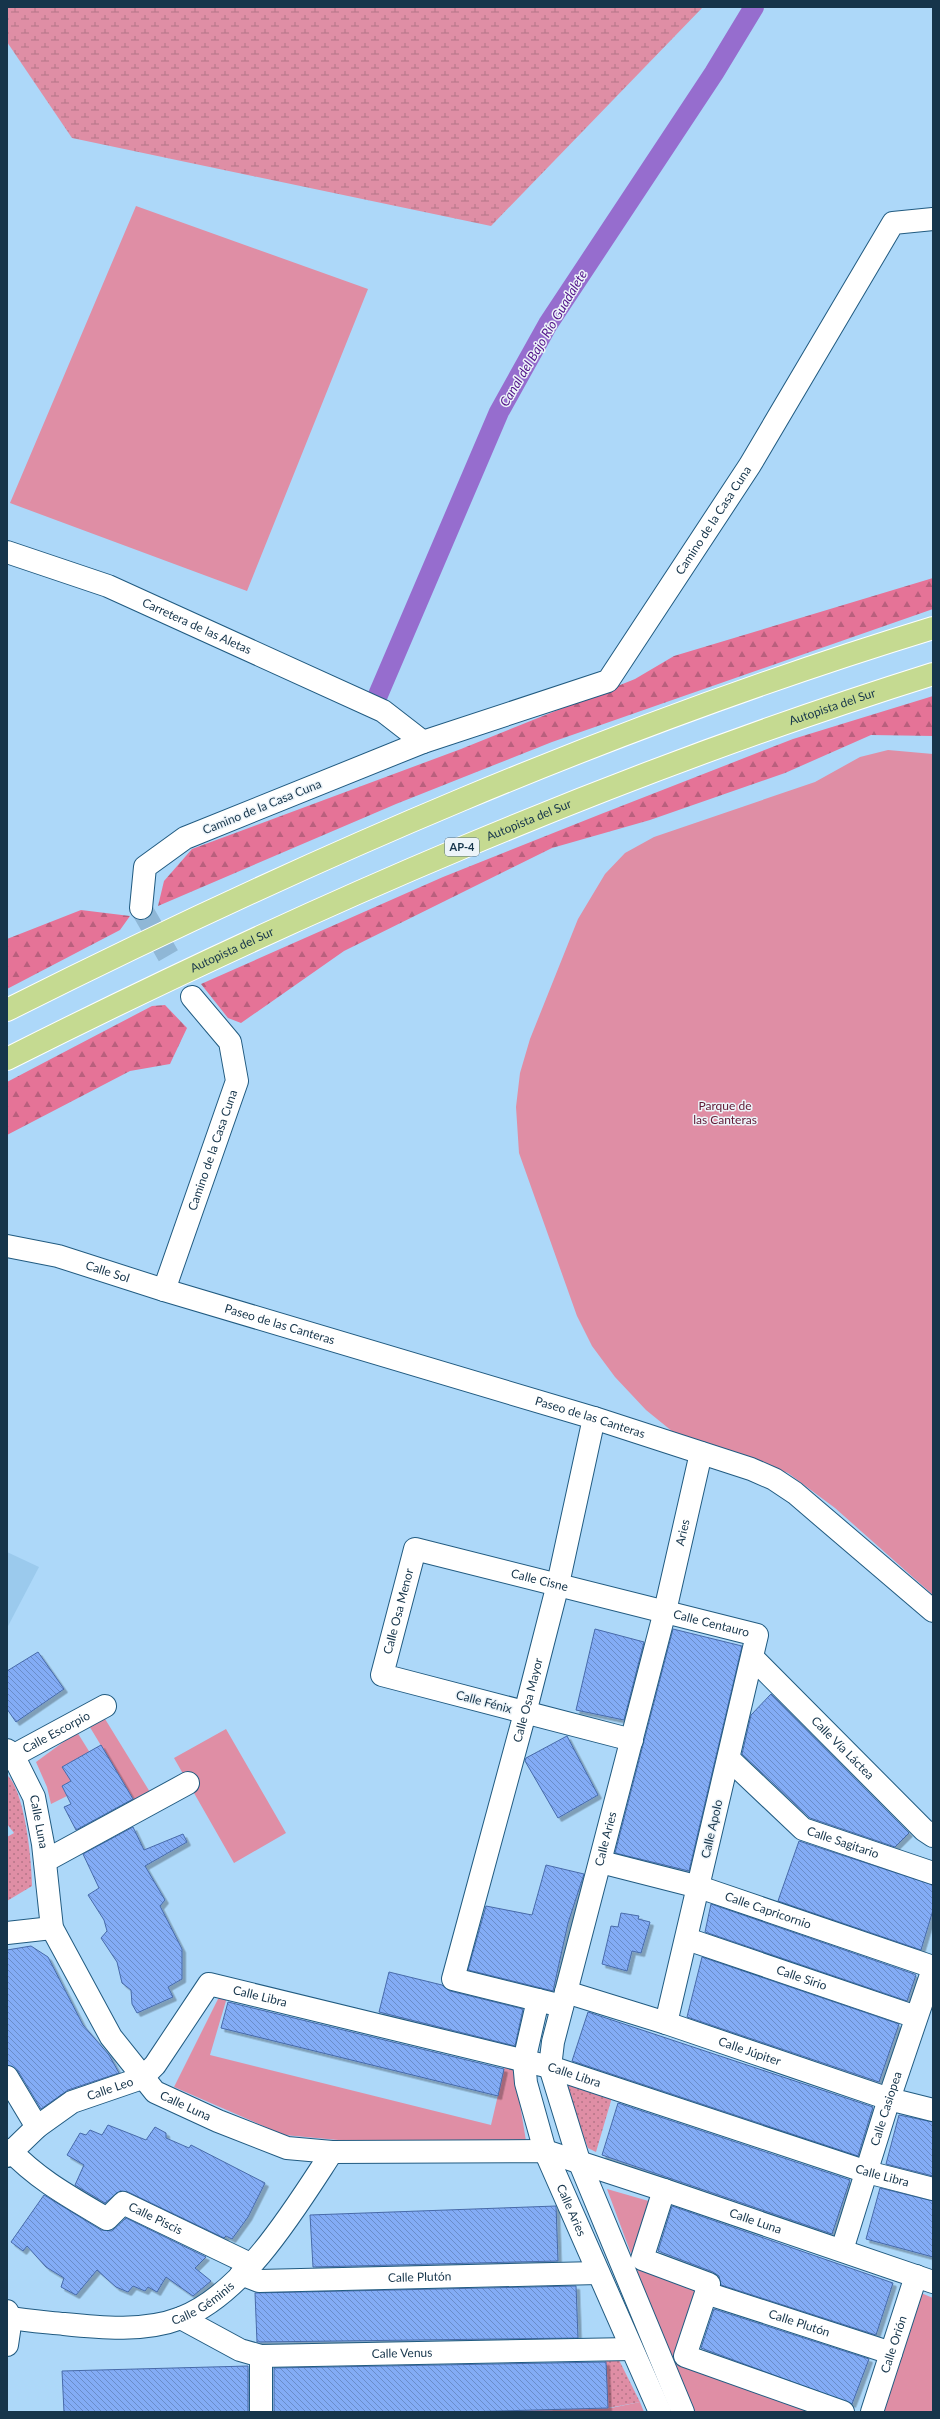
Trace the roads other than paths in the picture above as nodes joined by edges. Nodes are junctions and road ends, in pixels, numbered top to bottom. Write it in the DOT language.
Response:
graph roads {
  1 [pos="933,219"];
  2 [pos="7,552"];
  3 [pos="933,628"];
  4 [pos="933,674"];
  5 [pos="423,742"];
  6 [pos="141,908"];
  7 [pos="192,997"];
  8 [pos="7,1010"];
  9 [pos="7,1059"];
  10 [pos="7,1246"];
  11 [pos="164,1290"];
  12 [pos="207,1302"];
  13 [pos="594,1418"];
  14 [pos="702,1453"];
  15 [pos="415,1549"];
  16 [pos="558,1584"];
  17 [pos="665,1611"];
  18 [pos="933,1611"];
  19 [pos="757,1635"];
  20 [pos="753,1658"];
  21 [pos="382,1675"];
  22 [pos="105,1706"];
  23 [pos="525,1713"];
  24 [pos="632,1740"];
  25 [pos="9,1754"];
  26 [pos="729,1759"];
  27 [pos="188,1783"];
  28 [pos="933,1836"];
  29 [pos="45,1861"];
  30 [pos="601,1862"];
  31 [pos="933,1873"];
  32 [pos="699,1888"];
  33 [pos="52,1928"];
  34 [pos="7,1933"];
  35 [pos="687,1939"];
  36 [pos="933,1968"];
  37 [pos="453,1980"];
  38 [pos="209,1984"];
  39 [pos="564,1999"];
  40 [pos="538,2000"];
  41 [pos="916,2017"];
  42 [pos="666,2023"];
  43 [pos="524,2061"];
  44 [pos="550,2067"];
  45 [pos="7,2077"];
  46 [pos="142,2078"];
  47 [pos="889,2099"];
  48 [pos="933,2110"];
  49 [pos="37,2127"];
  50 [pos="545,2151"];
  51 [pos="332,2152"];
  52 [pos="9,2153"];
  53 [pos="579,2161"];
  54 [pos="867,2172"];
  55 [pos="933,2189"];
  56 [pos="664,2190"];
  57 [pos="842,2250"];
  58 [pos="246,2269"];
  59 [pos="598,2273"];
  60 [pos="925,2279"];
  61 [pos="706,2293"];
  62 [pos="8,2315"];
  63 [pos="181,2318"];
  64 [pos="7,2345"];
  65 [pos="631,2349"];
  66 [pos="892,2353"];
  67 [pos="261,2356"];
  68 [pos="261,2412"];
  69 [pos="660,2412"];
  70 [pos="683,2412"];
  71 [pos="843,2412"];
  72 [pos="872,2412"];
  1 -- 5 [label="street, Camino de la Casa Cuna"];
  2 -- 5 [label="street, Carretera de las Aletas"];
  3 -- 8 [label="highway"];
  4 -- 9 [label="highway, Autopista del Sur / AP-4"];
  5 -- 6 [label="street, Camino de la Casa Cuna"];
  7 -- 11 [label="street, Camino de la Casa Cuna"];
  10 -- 11 [label="street, Calle Sol"];
  11 -- 12 [label="street, Calle Sol"];
  12 -- 13 [label="street, Paseo de las Canteras"];
  13 -- 14 [label="street, Paseo de las Canteras"];
  13 -- 16 [label="street, Calle Osa Mayor"];
  14 -- 17 [label="street, Aries"];
  14 -- 18 [label="street, Paseo de las Canteras"];
  15 -- 16 [label="street, Calle Cisne"];
  15 -- 21 [label="street, Calle Osa Menor"];
  16 -- 17 [label="street, Calle Cisne"];
  16 -- 23 [label="street, Calle Osa Mayor"];
  17 -- 19 [label="street, Calle Centauro"];
  17 -- 24 [label="street, Calle Aries"];
  19 -- 20 [label="street, Calle Apolo"];
  20 -- 26 [label="street, Calle Apolo"];
  20 -- 28 [label="street, Calle Vía Láctea"];
  21 -- 23 [label="street, Calle Fénix"];
  22 -- 25 [label="street, Calle Escorpio"];
  23 -- 24 [label="street, Calle Fénix"];
  23 -- 37 [label="street, Calle Osa Mayor"];
  24 -- 30 [label="street, Calle Aries"];
  25 -- 29 [label="street, Calle Luna"];
  26 -- 31 [label="street, Calle Sagitario"];
  26 -- 32 [label="street, Calle Apolo"];
  27 -- 29 [label="street"];
  29 -- 33 [label="street, Calle Luna"];
  30 -- 32 [label="street, Calle Capricornio"];
  30 -- 39 [label="street, Calle Aries"];
  32 -- 35 [label="street, Calle Apolo"];
  32 -- 36 [label="street, Calle Capricornio"];
  33 -- 34 [label="street"];
  33 -- 46 [label="street, Calle Luna"];
  35 -- 41 [label="street, Calle Sirio"];
  35 -- 42 [label="street, Calle Apolo"];
  36 -- 41 [label="street, Calle Casiopea"];
  37 -- 40 [label="street, Calle Júpiter"];
  38 -- 43 [label="street, Calle Libra"];
  38 -- 46 [label="street, Calle Leo"];
  39 -- 40 [label="street, Calle Júpiter"];
  39 -- 42 [label="street, Calle Júpiter"];
  39 -- 44 [label="street, Calle Aries"];
  40 -- 43 [label="street, Calle Aries"];
  41 -- 47 [label="street, Calle Casiopea"];
  42 -- 47 [label="street, Calle Júpiter"];
  43 -- 44 [label="street, Calle Libra"];
  43 -- 50 [label="street, Calle Aries"];
  44 -- 53 [label="street"];
  44 -- 54 [label="street, Calle Libra"];
  45 -- 49 [label="street"];
  46 -- 49 [label="street, Calle Leo"];
  46 -- 51 [label="street, Calle Luna"];
  47 -- 48 [label="street, Calle Júpiter"];
  47 -- 54 [label="street, Calle Casiopea"];
  49 -- 52 [label="street, Calle Leo"];
  50 -- 51 [label="street, Calle Luna"];
  50 -- 53 [label="street, Calle Luna"];
  50 -- 59 [label="street, Calle Aries"];
  51 -- 58 [label="street, Calle Géminis"];
  52 -- 58 [label="street, Calle Piscis"];
  53 -- 56 [label="street, Calle Luna"];
  53 -- 70 [label="street"];
  54 -- 55 [label="street, Calle Libra"];
  54 -- 57 [label="street, Calle Casiopea"];
  56 -- 57 [label="street, Calle Luna"];
  56 -- 61 [label="street"];
  57 -- 60 [label="street, Calle Luna"];
  58 -- 59 [label="street, Calle Plutón"];
  58 -- 63 [label="street, Calle Géminis"];
  59 -- 65 [label="street, Calle Aries"];
  60 -- 66 [label="street, Calle Orión"];
  61 -- 66 [label="street, Calle Plutón"];
  61 -- 71 [label="street"];
  62 -- 63 [label="street, Calle Géminis"];
  62 -- 64 [label="street"];
  63 -- 67 [label="street, Calle Venus"];
  65 -- 67 [label="street, Calle Venus"];
  65 -- 69 [label="street, Calle Aries"];
  66 -- 72 [label="street, Calle Orión"];
  67 -- 68 [label="street"];
}
